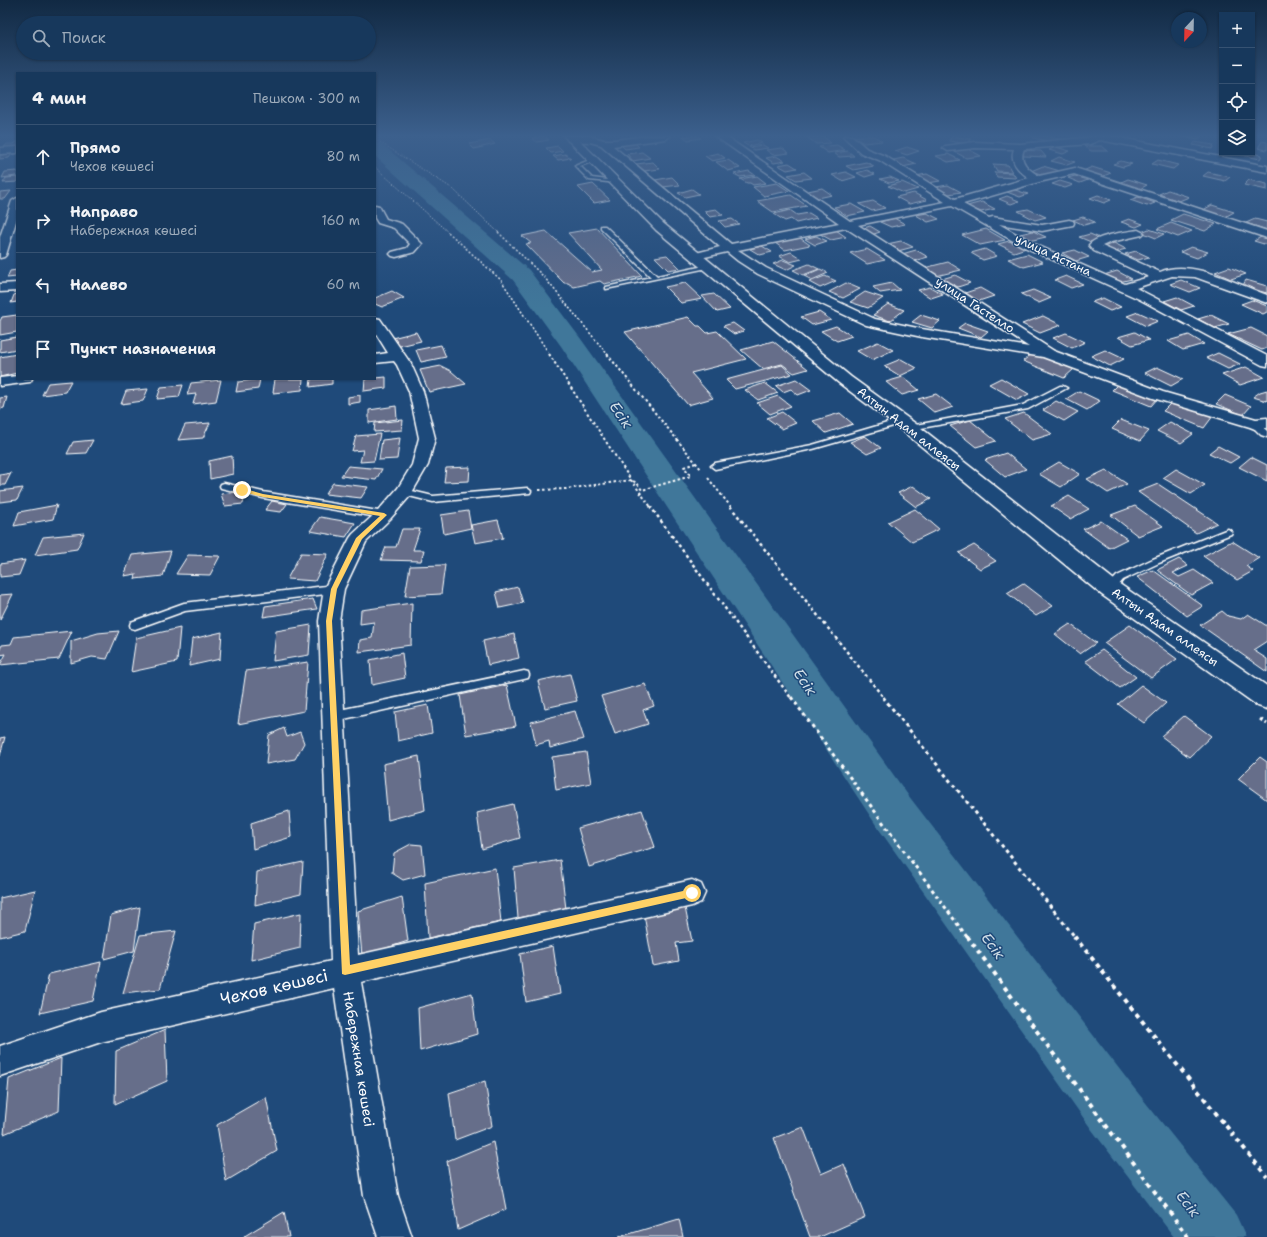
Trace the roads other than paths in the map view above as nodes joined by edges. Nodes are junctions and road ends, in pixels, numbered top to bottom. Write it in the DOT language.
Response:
graph roads {
  1 [pos="627,194"];
  2 [pos="665,194"];
  3 [pos="804,194"];
  4 [pos="939,194"];
  5 [pos="987,194"];
  6 [pos="1143,194"];
  7 [pos="14,203"];
  8 [pos="954,203"];
  9 [pos="376,210"];
  10 [pos="981,218"];
  11 [pos="848,224"];
  12 [pos="1069,224"];
  13 [pos="603,227"];
  14 [pos="1138,234"];
  15 [pos="1267,235"];
  16 [pos="729,248"];
  17 [pos="396,254"];
  18 [pos="0,255"];
  19 [pos="702,262"];
  20 [pos="1160,277"];
  21 [pos="655,278"];
  22 [pos="16,287"];
  23 [pos="0,288"];
  24 [pos="608,288"];
  25 [pos="1124,288"];
  26 [pos="1267,299"];
  27 [pos="376,325"];
  28 [pos="1049,354"];
  29 [pos="386,358"];
  30 [pos="1267,362"];
  31 [pos="17,380"];
  32 [pos="0,382"];
  33 [pos="1063,388"];
  34 [pos="1261,423"];
  35 [pos="906,425"];
  36 [pos="1267,435"];
  37 [pos="715,466"];
  38 [pos="224,486"];
  39 [pos="527,491"];
  40 [pos="404,492"];
  41 [pos="384,515"];
  42 [pos="1228,532"];
  43 [pos="334,589"];
  44 [pos="1110,589"];
  45 [pos="135,625"];
  46 [pos="524,675"];
  47 [pos="1267,699"];
  48 [pos="335,716"];
  49 [pos="692,893"];
  50 [pos="345,971"];
  51 [pos="0,1061"];
  52 [pos="395,1237"];
  1 -- 19 [label="main road, Алтын Адам аллеясы"];
  2 -- 16 [label="street"];
  3 -- 11 [label="street, улица Гастелло"];
  4 -- 8 [label="street, улица Астана"];
  5 -- 8 [label="street"];
  6 -- 15 [label="street"];
  7 -- 18 [label="street"];
  8 -- 10 [label="street, улица Астана"];
  8 -- 11 [label="street"];
  9 -- 17 [label="street"];
  10 -- 12 [label="street"];
  10 -- 25 [label="street, улица Астана"];
  11 -- 16 [label="street"];
  11 -- 28 [label="street, улица Гастелло"];
  13 -- 21 [label="lane"];
  14 -- 20 [label="street"];
  16 -- 19 [label="street"];
  16 -- 28 [label="street"];
  19 -- 21 [label="lane"];
  19 -- 35 [label="main road, Алтын Адам аллеясы"];
  20 -- 25 [label="street"];
  20 -- 26 [label="street"];
  21 -- 24 [label="lane"];
  22 -- 23 [label="street"];
  25 -- 30 [label="street, улица Астана"];
  27 -- 29 [label="street, Набережная көшесі"];
  28 -- 34 [label="street, улица Гастелло"];
  29 -- 40 [label="street, Набережная көшесі"];
  31 -- 32 [label="street"];
  33 -- 35 [label="lane"];
  34 -- 36 [label="lane"];
  35 -- 37 [label="lane"];
  35 -- 44 [label="main road, Алтын Адам аллеясы"];
  38 -- 41 [label="lane"];
  39 -- 40 [label="lane"];
  40 -- 41 [label="street, Набережная көшесі"];
  41 -- 43 [label="street, Набережная көшесі"];
  42 -- 44 [label="lane"];
  43 -- 45 [label="lane"];
  43 -- 48 [label="street, Набережная көшесі"];
  44 -- 47 [label="main road, Алтын Адам аллеясы"];
  46 -- 48 [label="lane"];
  48 -- 50 [label="street, Набережная көшесі"];
  49 -- 50 [label="street, Чехов көшесі"];
  50 -- 51 [label="street, Чехов көшесі"];
  50 -- 52 [label="street, Набережная көшесі"];
}
